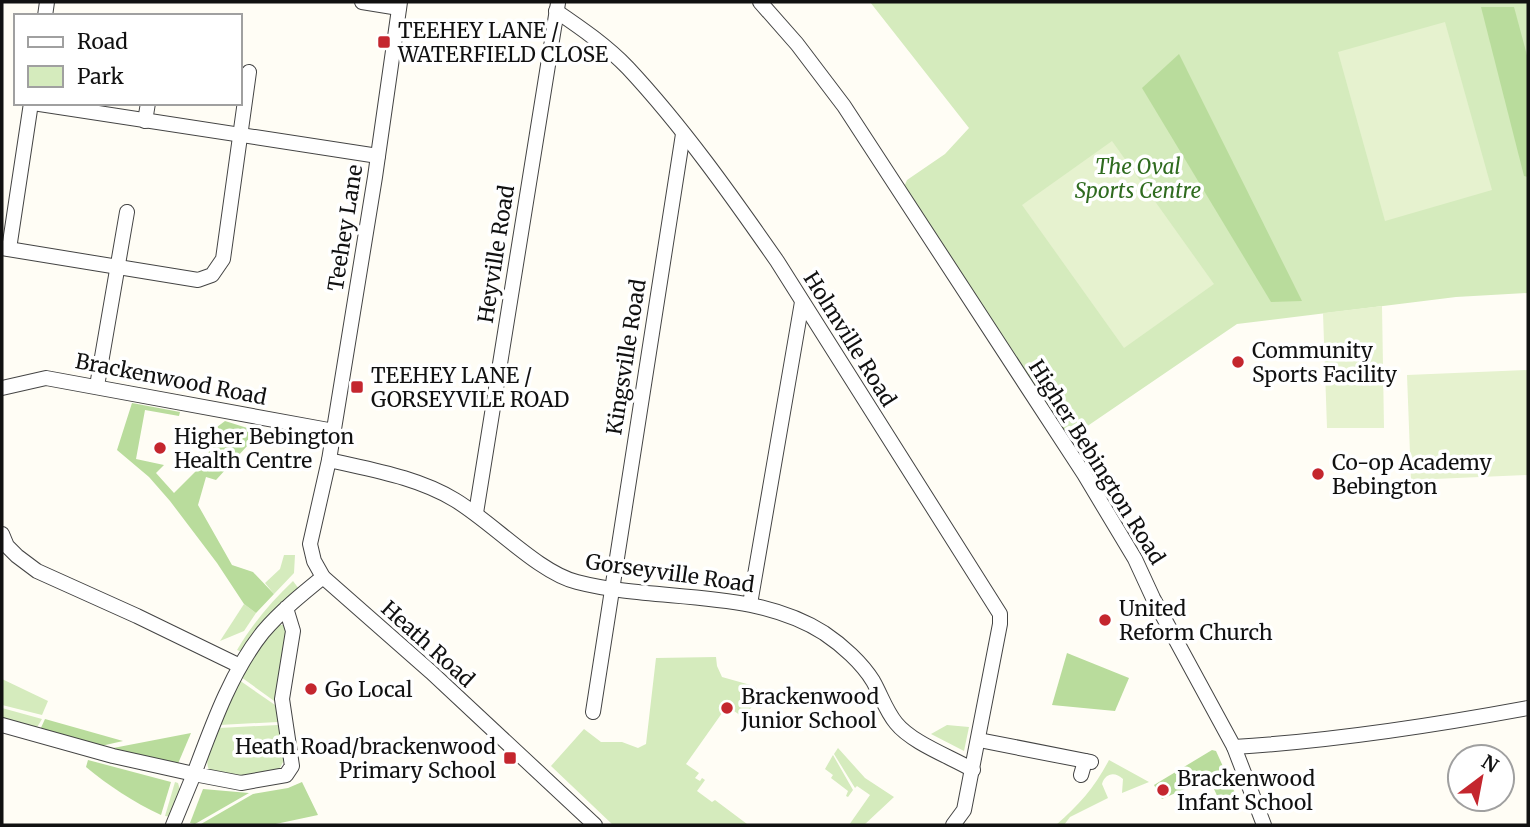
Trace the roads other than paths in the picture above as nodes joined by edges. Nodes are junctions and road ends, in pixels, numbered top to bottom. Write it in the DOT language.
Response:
graph roads {
  1 [pos="362,2"];
  2 [pos="760,2"];
  3 [pos="399,5"];
  4 [pos="557,6"];
  5 [pos="251,72"];
  6 [pos="32,105"];
  7 [pos="45,105"];
  8 [pos="148,105"];
  9 [pos="145,121"];
  10 [pos="683,134"];
  11 [pos="240,135"];
  12 [pos="378,156"];
  13 [pos="127,212"];
  14 [pos="5,248"];
  15 [pos="117,268"];
  16 [pos="802,302"];
  17 [pos="97,387"];
  18 [pos="2,388"];
  19 [pos="334,431"];
  20 [pos="329,460"];
  21 [pos="476,513"];
  22 [pos="2,534"];
  23 [pos="324,577"];
  24 [pos="611,587"];
  25 [pos="750,604"];
  26 [pos="286,608"];
  27 [pos="240,666"];
  28 [pos="1528,708"];
  29 [pos="593,712"];
  30 [pos="2,725"];
  31 [pos="979,740"];
  32 [pos="1234,747"];
  33 [pos="1086,766"];
  34 [pos="973,770"];
  35 [pos="194,774"];
  36 [pos="173,825"];
  37 [pos="595,825"];
  38 [pos="953,825"];
  39 [pos="1264,825"];
  1 -- 3 [label="street"];
  2 -- 32 [label="street, Higher Bebington Road"];
  3 -- 12 [label="street, Teehey Lane"];
  4 -- 10 [label="street, Holmville Road"];
  4 -- 21 [label="street, Heyville Road"];
  5 -- 11 [label="street"];
  6 -- 14 [label="street"];
  7 -- 9 [label="street"];
  8 -- 9 [label="street"];
  9 -- 11 [label="street"];
  10 -- 16 [label="street, Holmville Road"];
  10 -- 24 [label="street, Kingsville Road"];
  11 -- 12 [label="street"];
  11 -- 15 [label="street"];
  12 -- 19 [label="street, Teehey Lane"];
  13 -- 15 [label="street"];
  14 -- 15 [label="street"];
  15 -- 17 [label="street"];
  16 -- 25 [label="street"];
  16 -- 31 [label="street, Holmville Road"];
  17 -- 18 [label="street, Brackenwood Road"];
  17 -- 19 [label="street, Brackenwood Road"];
  19 -- 20 [label="street, Teehey Lane"];
  20 -- 21 [label="street, Gorseyville Road"];
  20 -- 23 [label="street, Heath Road"];
  21 -- 24 [label="street, Gorseyville Road"];
  22 -- 27 [label="street"];
  23 -- 26 [label="street"];
  23 -- 37 [label="street, Heath Road"];
  24 -- 25 [label="street, Gorseyville Road"];
  24 -- 29 [label="street, Kingsville Road"];
  25 -- 34 [label="street, Gorseyville Road"];
  26 -- 27 [label="street"];
  26 -- 35 [label="street"];
  27 -- 35 [label="street"];
  28 -- 32 [label="street"];
  30 -- 35 [label="street"];
  31 -- 33 [label="street"];
  31 -- 34 [label="street, Holmville Road"];
  32 -- 39 [label="street, Higher Bebington Road"];
  34 -- 38 [label="street, Holmville Road"];
  35 -- 36 [label="street"];
}
